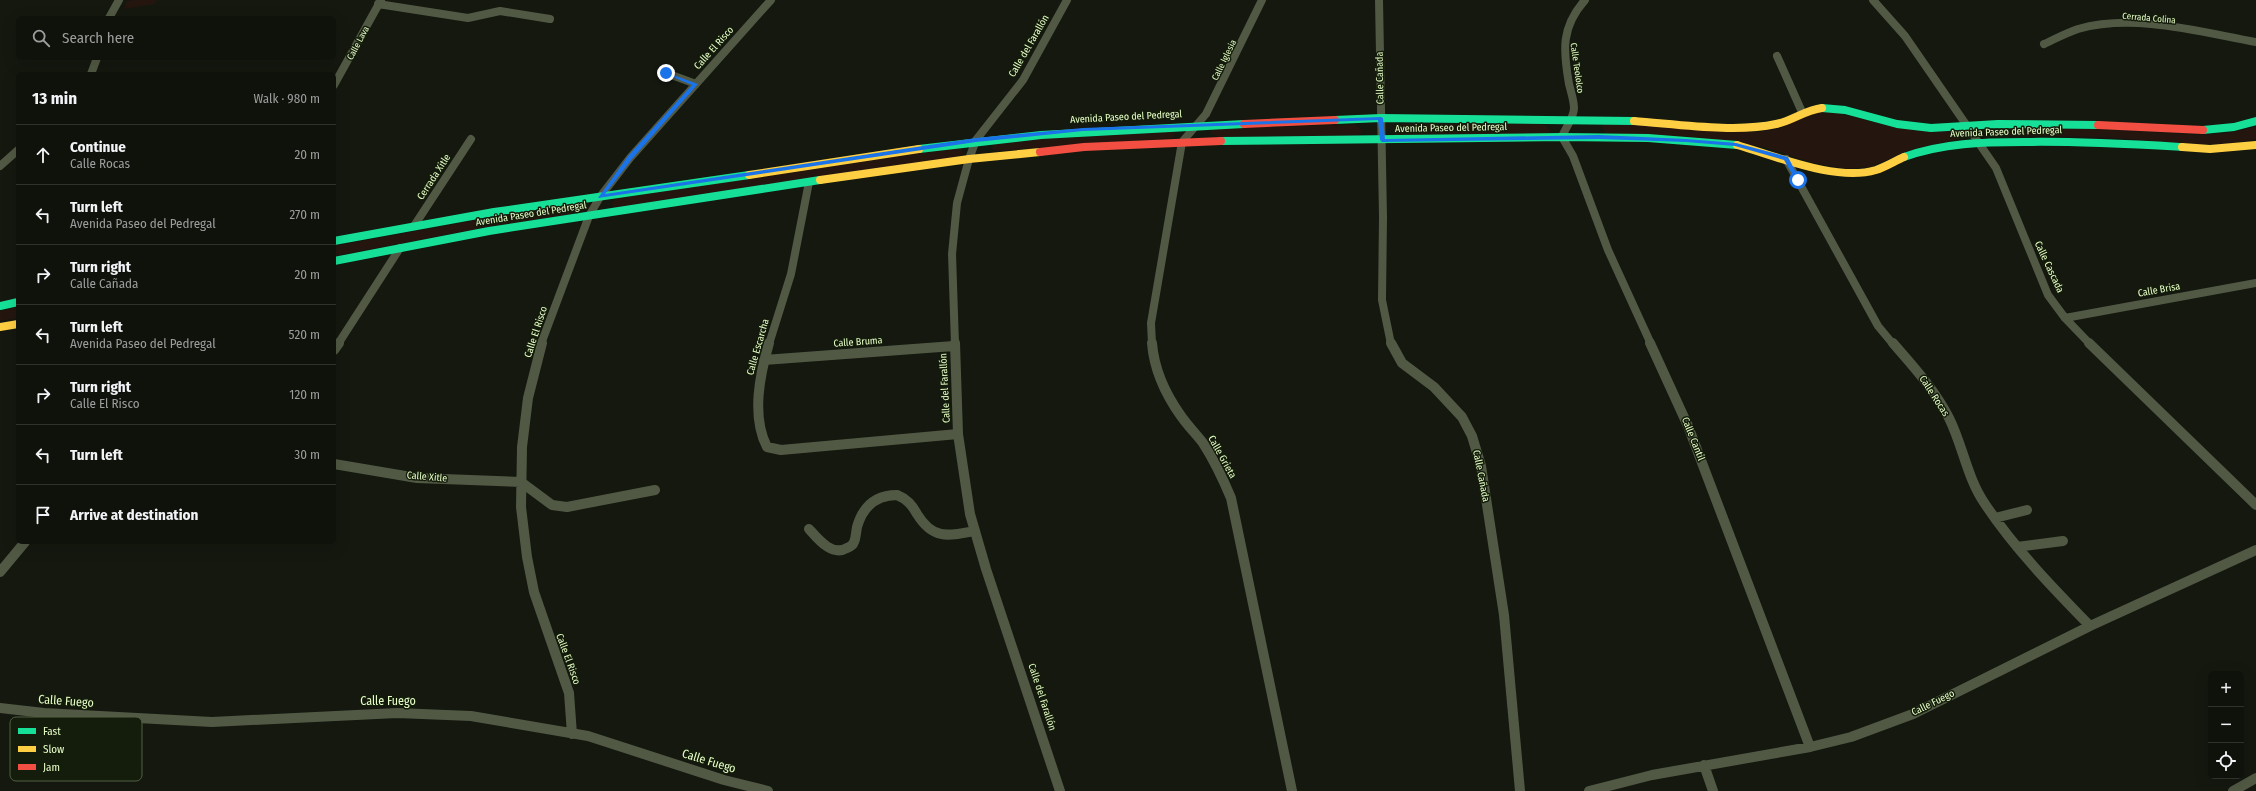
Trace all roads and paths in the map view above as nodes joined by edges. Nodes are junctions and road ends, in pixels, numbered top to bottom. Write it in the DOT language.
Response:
graph roads {
  1 [pos="119,0"];
  2 [pos="771,0"];
  3 [pos="1067,0"];
  4 [pos="1262,0"];
  5 [pos="1380,0"];
  6 [pos="1585,0"];
  7 [pos="1873,0"];
  8 [pos="380,2"];
  9 [pos="110,16"];
  10 [pos="550,20"];
  11 [pos="2256,42"];
  12 [pos="2044,44"];
  13 [pos="1777,56"];
  14 [pos="95,60"];
  15 [pos="91,72"];
  16 [pos="666,73"];
  17 [pos="336,81"];
  18 [pos="696,84"];
  19 [pos="1802,112"];
  20 [pos="1381,118"];
  21 [pos="1568,120"];
  22 [pos="2256,121"];
  23 [pos="1196,124"];
  24 [pos="1968,126"];
  25 [pos="1562,137"];
  26 [pos="471,139"];
  27 [pos="976,140"];
  28 [pos="1382,140"];
  29 [pos="1182,142"];
  30 [pos="1980,143"];
  31 [pos="2256,145"];
  32 [pos="16,152"];
  33 [pos="969,159"];
  34 [pos="1786,159"];
  35 [pos="0,166"];
  36 [pos="809,182"];
  37 [pos="600,197"];
  38 [pos="590,216"];
  39 [pos="414,226"];
  40 [pos="336,241"];
  41 [pos="400,248"];
  42 [pos="336,260"];
  43 [pos="2256,283"];
  44 [pos="16,302"];
  45 [pos="0,306"];
  46 [pos="2065,318"];
  47 [pos="16,324"];
  48 [pos="0,327"];
  49 [pos="954,346"];
  50 [pos="336,347"];
  51 [pos="764,360"];
  52 [pos="958,434"];
  53 [pos="336,464"];
  54 [pos="521,482"];
  55 [pos="655,490"];
  56 [pos="2256,505"];
  57 [pos="2027,510"];
  58 [pos="1995,518"];
  59 [pos="809,529"];
  60 [pos="974,531"];
  61 [pos="2063,541"];
  62 [pos="23,544"];
  63 [pos="2017,547"];
  64 [pos="2256,550"];
  65 [pos="0,572"];
  66 [pos="2090,626"];
  67 [pos="0,708"];
  68 [pos="119,717"];
  69 [pos="142,718"];
  70 [pos="572,734"];
  71 [pos="1810,747"];
  72 [pos="1704,765"];
  73 [pos="2256,778"];
  74 [pos="754,789"];
  75 [pos="768,791"];
  76 [pos="1060,791"];
  77 [pos="1292,791"];
  78 [pos="1520,791"];
  79 [pos="1589,791"];
  80 [pos="1713,791"];
  81 [pos="2233,791"];
  1 -- 9 [label="street"];
  2 -- 18 [label="street, Calle El Risco"];
  3 -- 27 [label="street, Calle del Farallón"];
  4 -- 23 [label="street, Calle Iglesia"];
  5 -- 20 [label="street, Calle Cañada"];
  6 -- 21 [label="street, Calle Teololco"];
  7 -- 24 [label="street, Calle Cascada"];
  8 -- 10 [label="street"];
  8 -- 17 [label="street, Calle Lava"];
  11 -- 12 [label="street, Cerrada Colina"];
  13 -- 19 [label="street"];
  14 -- 15 [label="street"];
  16 -- 18 [label="street"];
  18 -- 37 [label="street, Calle El Risco"];
  19 -- 21 [label="main road, Avenida Paseo del Pedregal"];
  19 -- 24 [label="main road, Avenida Paseo del Pedregal"];
  20 -- 21 [label="main road, Avenida Paseo del Pedregal"];
  20 -- 23 [label="main road, Avenida Paseo del Pedregal"];
  20 -- 28 [label="street, Calle Cañada"];
  21 -- 25 [label="street, Calle Teololco"];
  22 -- 24 [label="main road, Avenida Paseo del Pedregal"];
  23 -- 27 [label="main road, Avenida Paseo del Pedregal"];
  23 -- 29 [label="street, Calle Grieta"];
  24 -- 30 [label="street, Calle Cascada"];
  25 -- 28 [label="main road, Avenida Paseo del Pedregal"];
  25 -- 34 [label="main road, Avenida Paseo del Pedregal"];
  25 -- 71 [label="street, Calle Cantil"];
  26 -- 39 [label="street, Cerrada Xitle"];
  27 -- 33 [label="street, Calle del Farallón"];
  27 -- 37 [label="main road, Avenida Paseo del Pedregal"];
  28 -- 29 [label="main road, Avenida Paseo del Pedregal"];
  28 -- 78 [label="street, Calle Cañada"];
  29 -- 33 [label="main road, Avenida Paseo del Pedregal"];
  29 -- 77 [label="street, Calle Grieta"];
  30 -- 31 [label="main road, Avenida Paseo del Pedregal"];
  30 -- 34 [label="main road, Avenida Paseo del Pedregal"];
  30 -- 46 [label="street, Calle Cascada"];
  32 -- 35 [label="street"];
  33 -- 36 [label="main road, Avenida Paseo del Pedregal"];
  33 -- 49 [label="street, Calle del Farallón"];
  34 -- 58 [label="street, Calle Rocas"];
  36 -- 38 [label="main road, Avenida Paseo del Pedregal"];
  36 -- 51 [label="street, Calle Escarcha"];
  37 -- 38 [label="street, Calle El Risco"];
  37 -- 39 [label="main road, Avenida Paseo del Pedregal"];
  38 -- 41 [label="main road, Avenida Paseo del Pedregal"];
  38 -- 54 [label="street, Calle El Risco"];
  39 -- 40 [label="main road, Avenida Paseo del Pedregal"];
  41 -- 42 [label="main road, Avenida Paseo del Pedregal"];
  41 -- 50 [label="street"];
  43 -- 46 [label="street, Calle Brisa"];
  44 -- 45 [label="main road"];
  46 -- 56 [label="street, Calle Cascada"];
  47 -- 48 [label="main road"];
  49 -- 51 [label="street, Calle Bruma"];
  49 -- 52 [label="street, Calle del Farallón"];
  51 -- 52 [label="street, Calle Escarcha"];
  52 -- 60 [label="street, Calle del Farallón"];
  53 -- 54 [label="street, Calle Xitle"];
  54 -- 55 [label="street"];
  54 -- 70 [label="street, Calle El Risco"];
  57 -- 58 [label="street"];
  58 -- 63 [label="street, Calle Rocas"];
  59 -- 60 [label="street"];
  60 -- 76 [label="street, Calle del Farallón"];
  61 -- 63 [label="street"];
  62 -- 65 [label="street"];
  63 -- 66 [label="street, Calle Rocas"];
  64 -- 66 [label="street, Calle Fuego"];
  66 -- 71 [label="street, Calle Fuego"];
  67 -- 68 [label="street, Calle Fuego"];
  69 -- 70 [label="street, Calle Fuego"];
  70 -- 74 [label="street, Calle Fuego"];
  71 -- 72 [label="street, Calle Fuego"];
  72 -- 79 [label="street, Calle Fuego"];
  72 -- 80 [label="street"];
  73 -- 81 [label="street"];
  74 -- 75 [label="street, Calle Fuego"];
}
